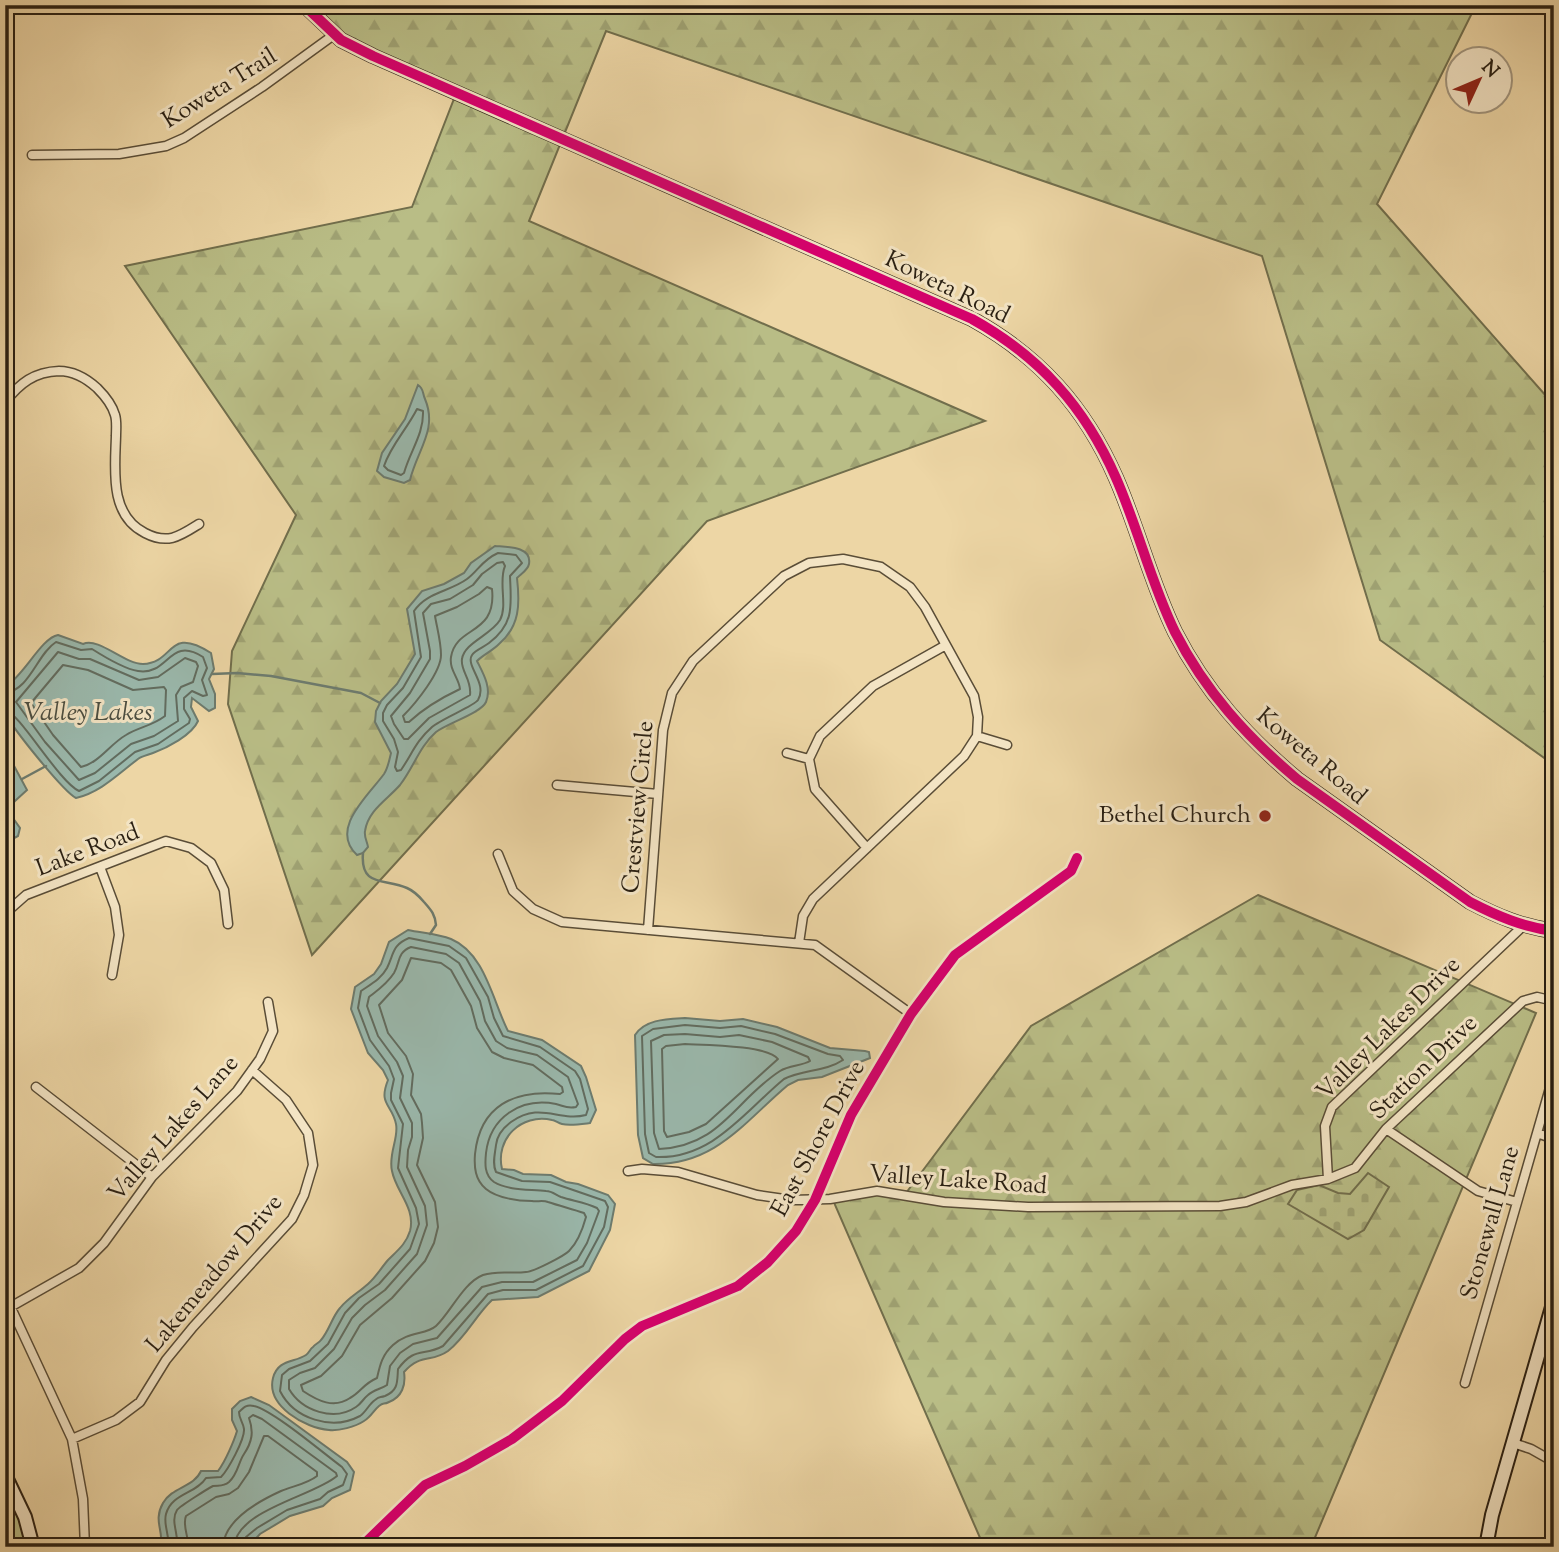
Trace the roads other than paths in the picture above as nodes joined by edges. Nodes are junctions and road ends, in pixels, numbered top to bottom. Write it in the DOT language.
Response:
graph roads {
  1 [pos="304,5"];
  2 [pos="335,34"];
  3 [pos="32,155"];
  4 [pos="5,402"];
  5 [pos="199,524"];
  6 [pos="946,645"];
  7 [pos="977,736"];
  8 [pos="1007,745"];
  9 [pos="787,753"];
  10 [pos="808,758"];
  11 [pos="557,785"];
  12 [pos="658,794"];
  13 [pos="867,848"];
  14 [pos="498,855"];
  15 [pos="1077,858"];
  16 [pos="100,867"];
  17 [pos="5,920"];
  18 [pos="228,924"];
  19 [pos="1524,926"];
  20 [pos="648,930"];
  21 [pos="1554,931"];
  22 [pos="799,943"];
  23 [pos="112,975"];
  24 [pos="1554,1001"];
  25 [pos="268,1002"];
  26 [pos="911,1014"];
  27 [pos="252,1070"];
  28 [pos="1554,1074"];
  29 [pos="36,1087"];
  30 [pos="1386,1129"];
  31 [pos="1537,1133"];
  32 [pos="1554,1139"];
  33 [pos="628,1171"];
  34 [pos="152,1177"];
  35 [pos="1328,1179"];
  36 [pos="815,1200"];
  37 [pos="1517,1202"];
  38 [pos="5,1296"];
  39 [pos="1554,1300"];
  40 [pos="8,1308"];
  41 [pos="1465,1383"];
  42 [pos="72,1439"];
  43 [pos="1513,1443"];
  44 [pos="1554,1462"];
  45 [pos="5,1475"];
  46 [pos="33,1547"];
  47 [pos="85,1547"];
  48 [pos="361,1547"];
  49 [pos="1486,1547"];
  1 -- 2 [label="street, Koweta Road"];
  2 -- 3 [label="street, Koweta Trail"];
  2 -- 19 [label="street, Koweta Road"];
  4 -- 5 [label="street"];
  6 -- 7 [label="street, Crestview Circle"];
  6 -- 10 [label="street"];
  6 -- 12 [label="street, Crestview Circle"];
  7 -- 8 [label="street"];
  7 -- 13 [label="street"];
  9 -- 10 [label="street"];
  10 -- 13 [label="street"];
  11 -- 12 [label="street"];
  12 -- 20 [label="street, Crestview Circle"];
  13 -- 22 [label="street"];
  14 -- 20 [label="street"];
  15 -- 26 [label="street, East Shore Drive"];
  16 -- 17 [label="street, Lake Road"];
  16 -- 18 [label="street, Lake Road"];
  16 -- 23 [label="street"];
  19 -- 21 [label="street, Koweta Road"];
  19 -- 35 [label="street, Valley Lakes Drive"];
  20 -- 22 [label="street"];
  22 -- 26 [label="street"];
  24 -- 30 [label="street, Station Drive"];
  25 -- 27 [label="street, Valley Lakes Lane"];
  26 -- 36 [label="street, East Shore Drive"];
  27 -- 34 [label="street, Valley Lakes Lane"];
  27 -- 42 [label="street, Lakemeadow Drive"];
  28 -- 31 [label="street, Stonewall Lane"];
  29 -- 34 [label="street"];
  30 -- 35 [label="street, Station Drive"];
  30 -- 37 [label="street"];
  31 -- 32 [label="street"];
  31 -- 37 [label="street, Stonewall Lane"];
  33 -- 36 [label="street, Valley Lake Road"];
  34 -- 40 [label="street, Valley Lakes Lane"];
  35 -- 36 [label="street, Valley Lake Road"];
  36 -- 48 [label="street, East Shore Drive"];
  37 -- 41 [label="street, Stonewall Lane"];
  38 -- 40 [label="street"];
  39 -- 43 [label="street"];
  40 -- 42 [label="street"];
  42 -- 47 [label="street"];
  43 -- 44 [label="street"];
  43 -- 49 [label="street"];
  45 -- 46 [label="street"];
}
